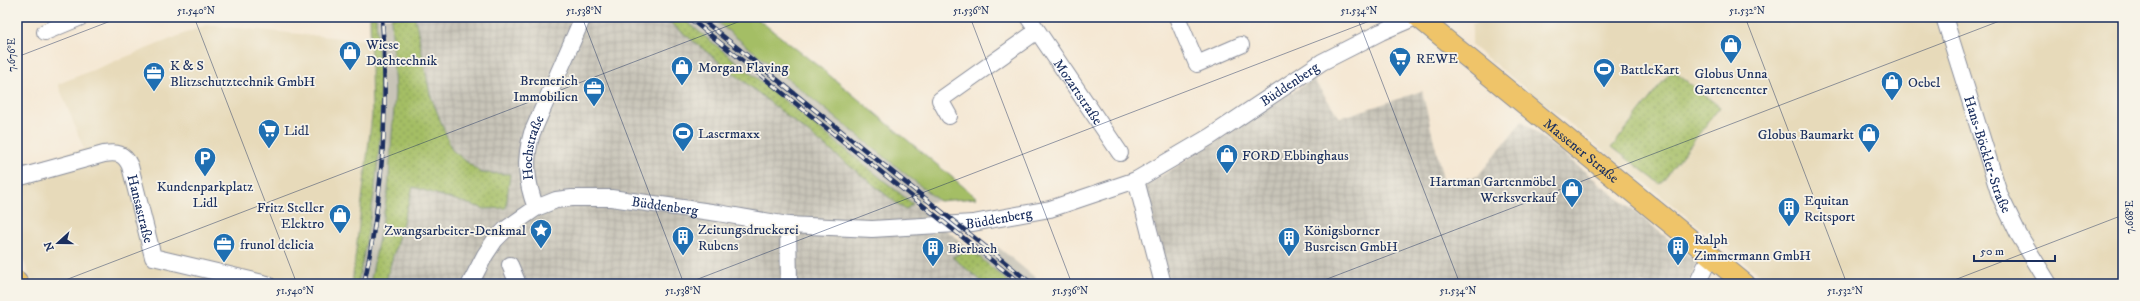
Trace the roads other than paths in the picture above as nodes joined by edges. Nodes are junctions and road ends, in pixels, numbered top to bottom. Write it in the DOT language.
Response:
graph roads {
  1 [pos="82,17"];
  2 [pos="583,17"];
  3 [pos="1028,17"];
  4 [pos="1177,17"];
  5 [pos="1417,17"];
  6 [pos="1944,17"];
  7 [pos="1037,31"];
  8 [pos="45,32"];
  9 [pos="1241,44"];
  10 [pos="948,116"];
  11 [pos="1120,153"];
  12 [pos="17,178"];
  13 [pos="1136,180"];
  14 [pos="536,208"];
  15 [pos="788,225"];
  16 [pos="1713,257"];
  17 [pos="510,265"];
  18 [pos="17,281"];
  19 [pos="18,284"];
  20 [pos="267,284"];
  21 [pos="470,284"];
  22 [pos="518,284"];
  23 [pos="789,284"];
  24 [pos="1163,284"];
  25 [pos="1697,284"];
  26 [pos="1745,284"];
  27 [pos="2049,284"];
  1 -- 8 [label="street"];
  2 -- 14 [label="street, Hochstraße"];
  3 -- 7 [label="street, Mozartstraße"];
  4 -- 9 [label="street"];
  5 -- 13 [label="street, Büddenberg"];
  5 -- 16 [label="main road, Massener Straße"];
  6 -- 27 [label="street, Hans-Böckler-Straße"];
  7 -- 10 [label="street"];
  7 -- 11 [label="street, Mozartstraße"];
  12 -- 20 [label="street, Hansastraße"];
  13 -- 15 [label="street, Büddenberg"];
  13 -- 24 [label="street"];
  14 -- 15 [label="street, Büddenberg"];
  14 -- 21 [label="street"];
  15 -- 23 [label="street"];
  16 -- 25 [label="street"];
  16 -- 26 [label="main road, Massener Straße"];
  17 -- 22 [label="street"];
  18 -- 19 [label="main road"];
}
